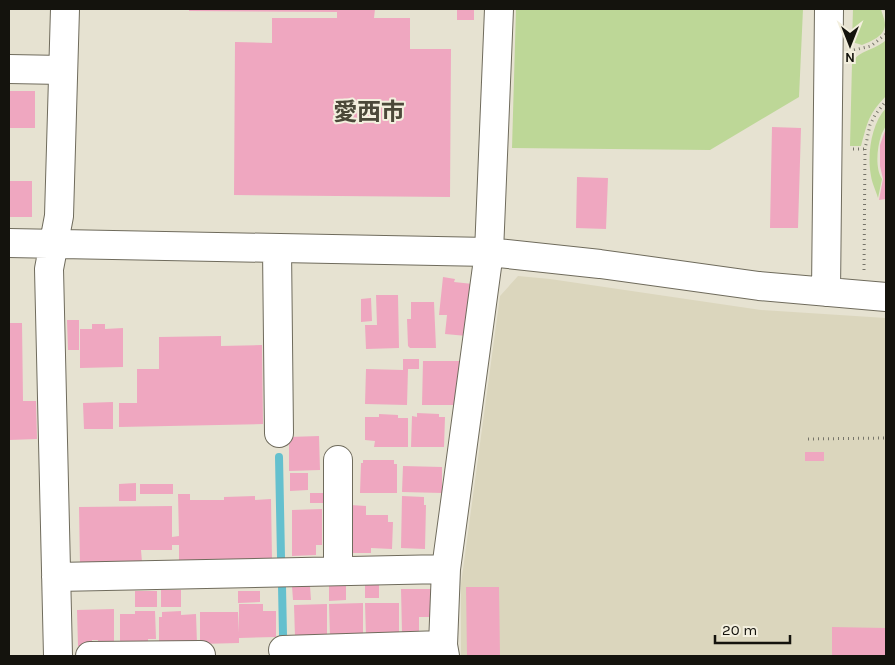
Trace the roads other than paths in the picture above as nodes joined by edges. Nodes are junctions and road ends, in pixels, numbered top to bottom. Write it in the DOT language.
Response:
graph roads {
  1 [pos="65,9"];
  2 [pos="499,9"];
  3 [pos="829,9"];
  4 [pos="9,69"];
  5 [pos="63,70"];
  6 [pos="9,243"];
  7 [pos="54,243"];
  8 [pos="277,248"];
  9 [pos="489,252"];
  10 [pos="826,292"];
  11 [pos="886,297"];
  12 [pos="279,433"];
  13 [pos="338,460"];
  14 [pos="446,569"];
  15 [pos="338,571"];
  16 [pos="56,577"];
  17 [pos="283,650"];
  18 [pos="444,651"];
  19 [pos="201,655"];
  20 [pos="58,656"];
  21 [pos="90,656"];
  1 -- 5 [label="street"];
  2 -- 9 [label="street"];
  3 -- 10 [label="street"];
  4 -- 5 [label="street"];
  5 -- 7 [label="street"];
  6 -- 7 [label="street"];
  7 -- 8 [label="street"];
  7 -- 16 [label="street"];
  8 -- 9 [label="street"];
  8 -- 12 [label="street"];
  9 -- 10 [label="street"];
  9 -- 14 [label="street"];
  10 -- 11 [label="street"];
  13 -- 15 [label="street"];
  14 -- 15 [label="street"];
  14 -- 18 [label="street"];
  15 -- 16 [label="street"];
  16 -- 20 [label="street"];
  17 -- 18 [label="street"];
  19 -- 21 [label="street"];
}
